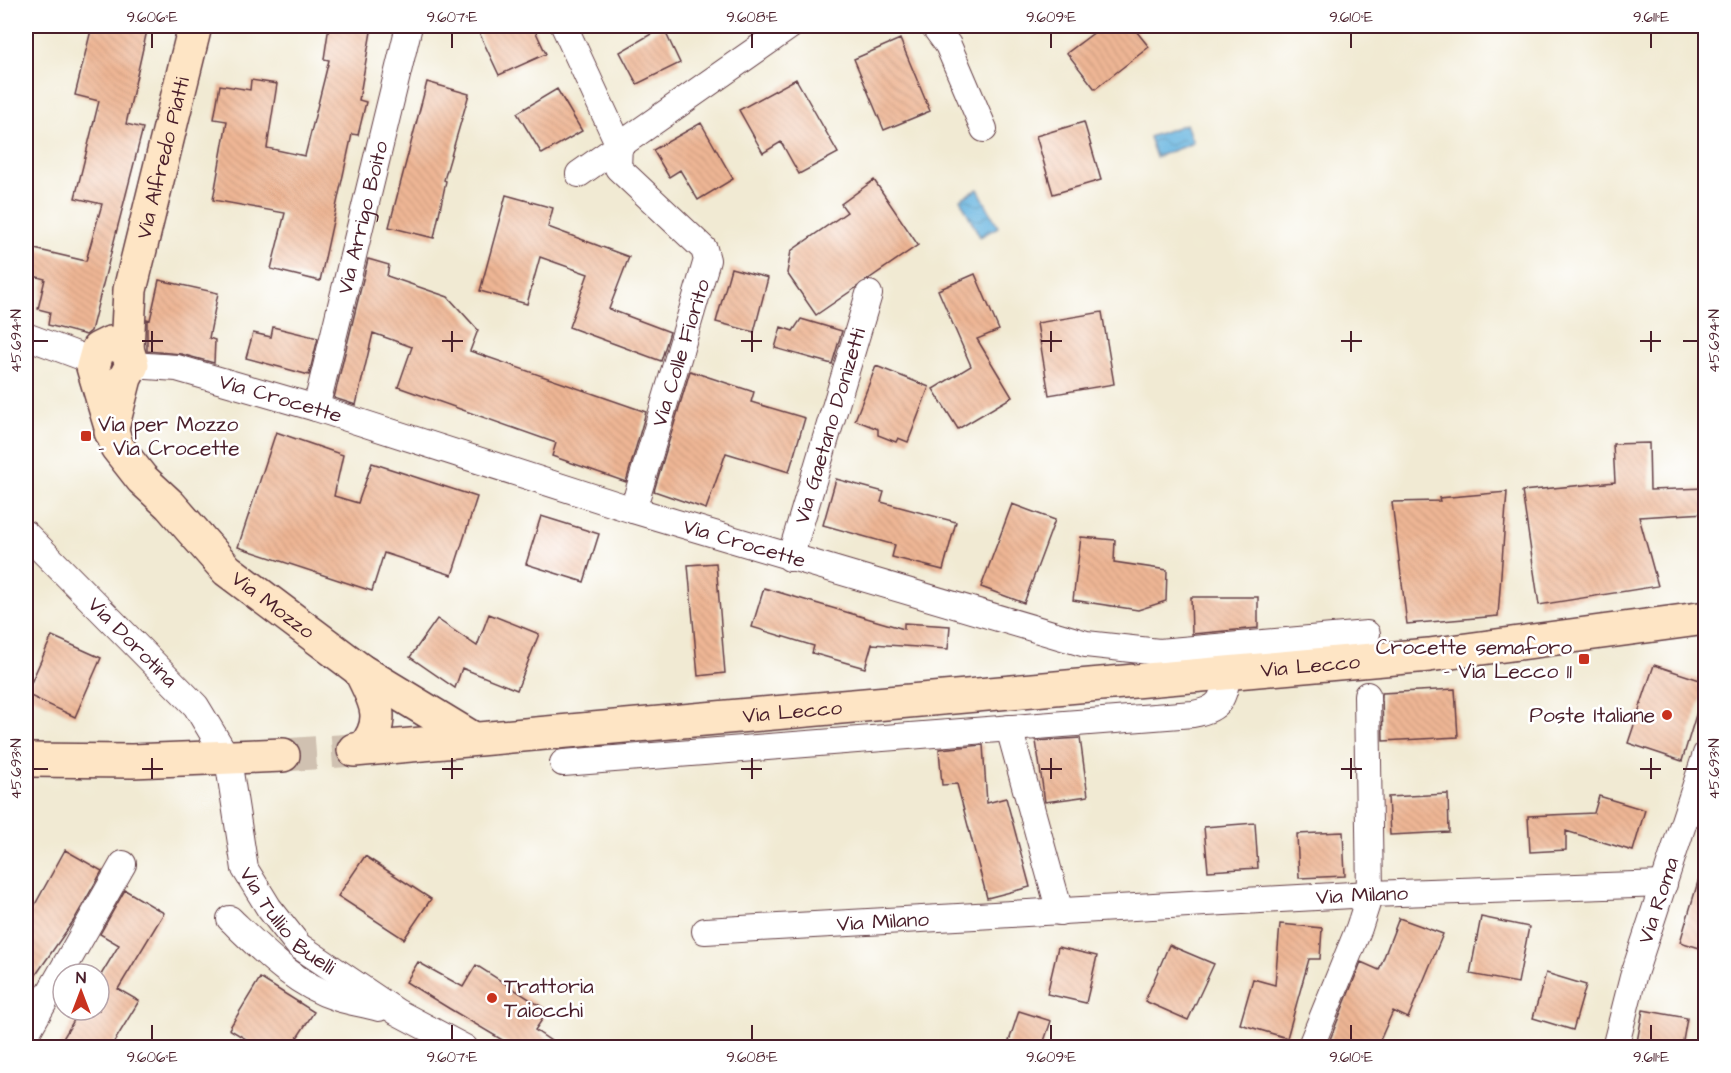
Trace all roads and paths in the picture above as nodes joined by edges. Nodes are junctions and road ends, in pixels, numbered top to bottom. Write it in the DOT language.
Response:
graph roads {
  1 [pos="195,26"];
  2 [pos="409,26"];
  3 [pos="564,26"];
  4 [pos="790,26"];
  5 [pos="934,26"];
  6 [pos="984,129"];
  7 [pos="619,145"];
  8 [pos="579,174"];
  9 [pos="869,294"];
  10 [pos="26,336"];
  11 [pos="112,361"];
  12 [pos="316,408"];
  13 [pos="633,510"];
  14 [pos="26,534"];
  15 [pos="789,558"];
  16 [pos="1706,596"];
  17 [pos="1706,618"];
  18 [pos="1660,625"];
  19 [pos="1367,634"];
  20 [pos="1706,638"];
  21 [pos="1429,656"];
  22 [pos="360,670"];
  23 [pos="1228,673"];
  24 [pos="1367,695"];
  25 [pos="1009,728"];
  26 [pos="472,738"];
  27 [pos="1706,754"];
  28 [pos="283,755"];
  29 [pos="228,759"];
  30 [pos="26,760"];
  31 [pos="563,763"];
  32 [pos="123,864"];
  33 [pos="1664,884"];
  34 [pos="1370,894"];
  35 [pos="1060,912"];
  36 [pos="230,919"];
  37 [pos="705,931"];
  38 [pos="397,1012"];
  39 [pos="26,1034"];
  40 [pos="465,1047"];
  41 [pos="1310,1047"];
  42 [pos="1615,1047"];
  1 -- 11 [label="main road, Via Alfredo Piatti"];
  2 -- 12 [label="street, Via Arrigo Boito"];
  3 -- 7 [label="street, Via Colle Fiorito"];
  4 -- 7 [label="street"];
  5 -- 6 [label="street"];
  7 -- 8 [label="street"];
  7 -- 13 [label="street, Via Colle Fiorito"];
  9 -- 15 [label="street, Via Gaetano Donizetti"];
  10 -- 11 [label="street, Via Crocette"];
  11 -- 12 [label="street, Via Crocette"];
  11 -- 22 [label="main road, Via Mozzo"];
  12 -- 13 [label="street, Via Crocette"];
  13 -- 15 [label="street, Via Crocette"];
  14 -- 29 [label="street, Via Dorotina"];
  15 -- 19 [label="street, Via Crocette"];
  16 -- 21 [label="main road, Via Lecco"];
  17 -- 18 [label="main road, Via Lecco"];
  18 -- 20 [label="street"];
  18 -- 21 [label="main road, Via Lecco"];
  21 -- 23 [label="main road, Via Lecco"];
  22 -- 26 [label="main road, Via Mozzo"];
  22 -- 26 [label="main road, Via Lecco"];
  23 -- 25 [label="street, Via Lecco"];
  23 -- 26 [label="main road, Via Lecco"];
  24 -- 34 [label="street"];
  25 -- 31 [label="street, Via Lecco"];
  25 -- 35 [label="street"];
  27 -- 33 [label="street, Via Roma"];
  28 -- 29 [label="main road"];
  29 -- 30 [label="main road"];
  29 -- 38 [label="street, Via Tullio Buelli"];
  32 -- 39 [label="street"];
  33 -- 34 [label="street, Via Milano"];
  33 -- 42 [label="street, Via Roma"];
  34 -- 35 [label="street, Via Milano"];
  34 -- 41 [label="street"];
  35 -- 37 [label="street, Via Milano"];
  36 -- 38 [label="street, Via Tullio Buelli"];
  38 -- 40 [label="street, Via Tullio Buelli"];
}
